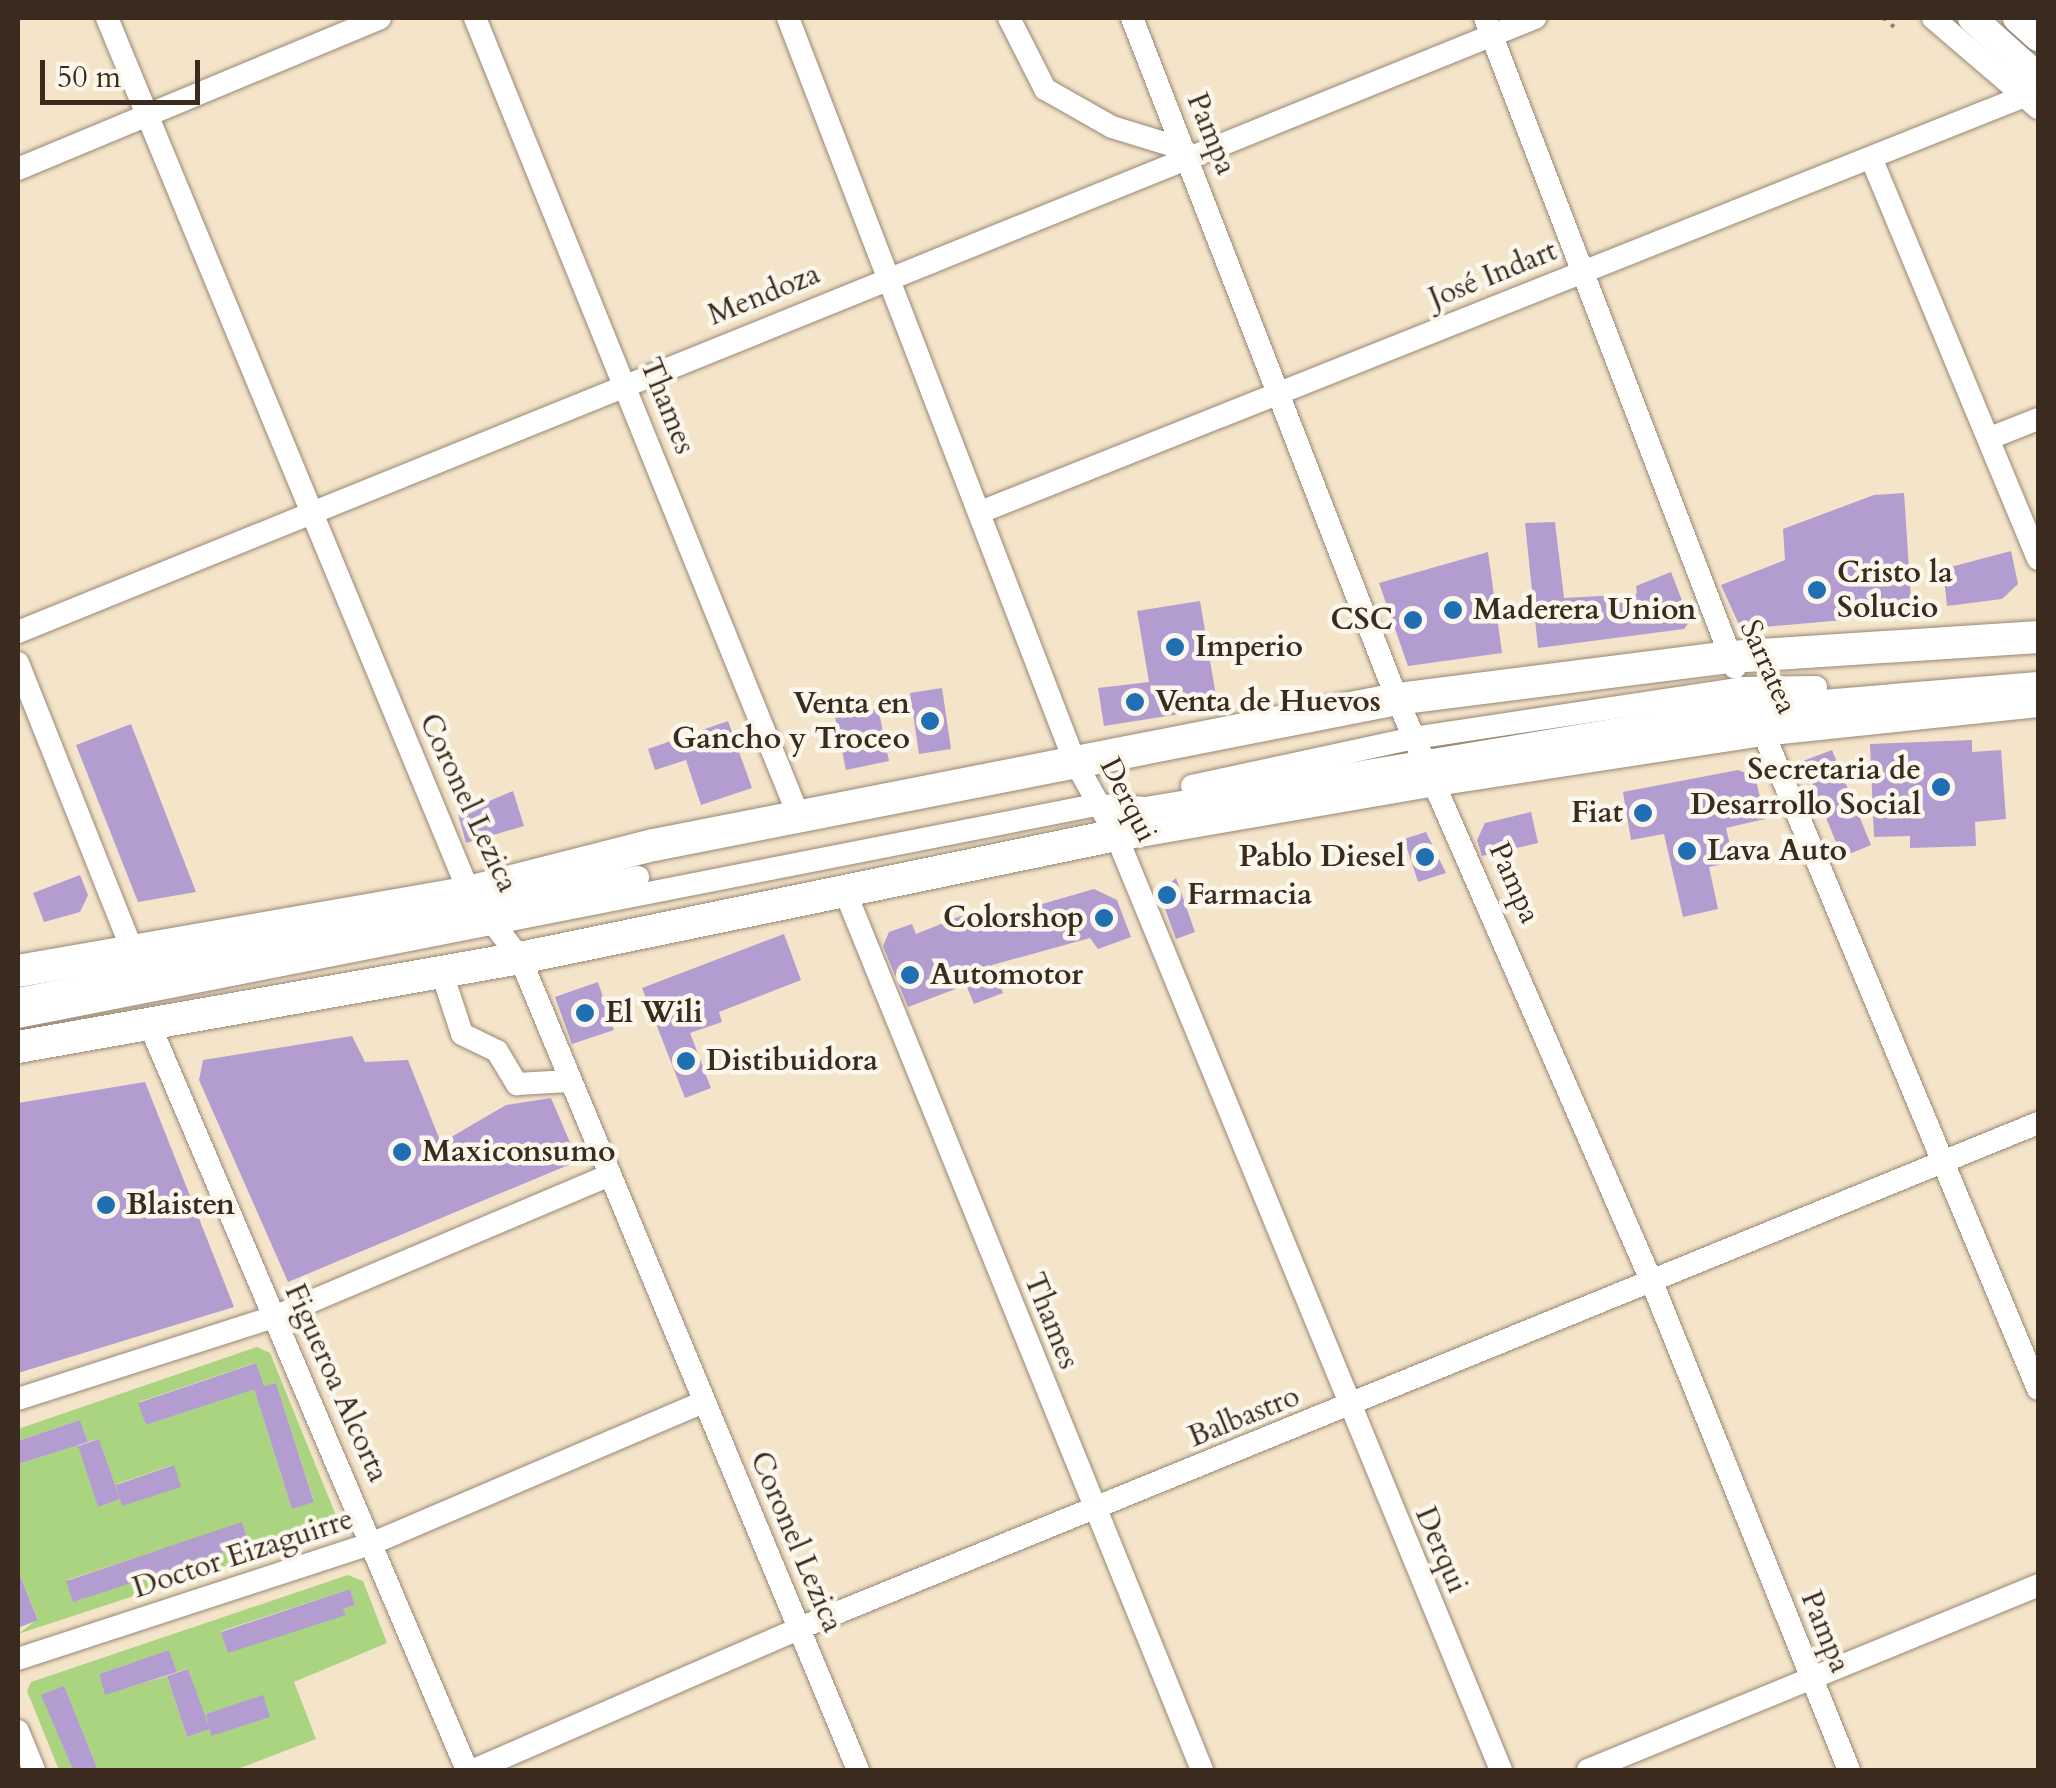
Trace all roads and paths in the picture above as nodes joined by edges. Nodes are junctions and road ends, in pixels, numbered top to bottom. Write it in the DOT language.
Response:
graph roads {
  1 [pos="106,18"];
  2 [pos="380,18"];
  3 [pos="476,18"];
  4 [pos="788,18"];
  5 [pos="1010,18"];
  6 [pos="1132,18"];
  7 [pos="1535,18"];
  8 [pos="1932,18"];
  9 [pos="1972,18"];
  10 [pos="2017,18"];
  11 [pos="1488,26"];
  12 [pos="2038,37"];
  13 [pos="2034,94"];
  14 [pos="148,116"];
  15 [pos="1186,153"];
  16 [pos="1872,160"];
  17 [pos="18,169"];
  18 [pos="1582,272"];
  19 [pos="885,279"];
  20 [pos="626,382"];
  21 [pos="1279,392"];
  22 [pos="2038,418"];
  23 [pos="1990,438"];
  24 [pos="983,511"];
  25 [pos="310,514"];
  26 [pos="2038,559"];
  27 [pos="18,632"];
  28 [pos="2038,636"];
  29 [pos="1730,657"];
  30 [pos="18,663"];
  31 [pos="2038,668"];
  32 [pos="2038,683"];
  33 [pos="1397,699"];
  34 [pos="2038,701"];
  35 [pos="1753,709"];
  36 [pos="1414,738"];
  37 [pos="1074,760"];
  38 [pos="1430,771"];
  39 [pos="1093,800"];
  40 [pos="800,819"];
  41 [pos="1116,835"];
  42 [pos="846,894"];
  43 [pos="482,910"];
  44 [pos="132,950"];
  45 [pos="520,958"];
  46 [pos="441,970"];
  47 [pos="18,971"];
  48 [pos="18,999"];
  49 [pos="18,1018"];
  50 [pos="148,1021"];
  51 [pos="18,1047"];
  52 [pos="569,1080"];
  53 [pos="2038,1123"];
  54 [pos="1946,1162"];
  55 [pos="608,1176"];
  56 [pos="1651,1280"];
  57 [pos="274,1317"];
  58 [pos="2038,1388"];
  59 [pos="18,1398"];
  60 [pos="704,1402"];
  61 [pos="1348,1406"];
  62 [pos="1096,1510"];
  63 [pos="373,1542"];
  64 [pos="2038,1586"];
  65 [pos="800,1628"];
  66 [pos="18,1659"];
  67 [pos="1811,1680"];
  68 [pos="18,1732"];
  69 [pos="34,1770"];
  70 [pos="470,1770"];
  71 [pos="858,1770"];
  72 [pos="1202,1770"];
  73 [pos="1501,1770"];
  74 [pos="1588,1770"];
  75 [pos="1849,1770"];
  1 -- 14 [label="street, Coronel Lezica"];
  2 -- 14 [label="street"];
  3 -- 20 [label="street, Thames"];
  4 -- 19 [label="street, Derqui"];
  5 -- 15 [label="street"];
  6 -- 15 [label="street, Pampa"];
  7 -- 11 [label="street, Mendoza"];
  8 -- 13 [label="street"];
  9 -- 13 [label="main road"];
  10 -- 12 [label="main road"];
  11 -- 15 [label="street, Mendoza"];
  11 -- 18 [label="street, Sarratea"];
  13 -- 16 [label="street, José Indart"];
  14 -- 17 [label="street"];
  14 -- 25 [label="street, Coronel Lezica"];
  15 -- 19 [label="street, Mendoza"];
  15 -- 21 [label="street, Pampa"];
  16 -- 18 [label="street, José Indart"];
  16 -- 23 [label="street"];
  18 -- 21 [label="street, José Indart"];
  18 -- 29 [label="street, Sarratea"];
  19 -- 20 [label="street, Mendoza"];
  19 -- 24 [label="street, Derqui"];
  20 -- 25 [label="street, Mendoza"];
  20 -- 40 [label="street, Thames"];
  21 -- 24 [label="street, José Indart"];
  21 -- 33 [label="street, Pampa"];
  22 -- 23 [label="street"];
  23 -- 26 [label="street"];
  24 -- 37 [label="street, Derqui"];
  25 -- 27 [label="street, Mendoza"];
  25 -- 43 [label="street, Coronel Lezica"];
  28 -- 29 [label="highway"];
  29 -- 33 [label="highway"];
  29 -- 35 [label="street, Sarratea"];
  30 -- 44 [label="street"];
  31 -- 35 [label="street"];
  32 -- 35 [label="street"];
  33 -- 36 [label="street, Pampa"];
  33 -- 37 [label="highway"];
  34 -- 35 [label="highway"];
  35 -- 36 [label="street"];
  35 -- 38 [label="highway"];
  35 -- 54 [label="street, Sarratea"];
  36 -- 38 [label="street, Pampa"];
  36 -- 39 [label="street"];
  37 -- 39 [label="street, Derqui"];
  37 -- 40 [label="highway"];
  38 -- 39 [label="street"];
  38 -- 41 [label="highway"];
  38 -- 56 [label="street, Pampa"];
  39 -- 41 [label="street, Derqui"];
  39 -- 43 [label="street"];
  40 -- 43 [label="highway"];
  41 -- 42 [label="highway"];
  41 -- 61 [label="street, Derqui"];
  42 -- 45 [label="highway"];
  42 -- 62 [label="street, Thames"];
  43 -- 44 [label="highway"];
  43 -- 45 [label="street, Coronel Lezica"];
  43 -- 48 [label="street"];
  43 -- 49 [label="street"];
  44 -- 47 [label="highway"];
  45 -- 46 [label="highway"];
  45 -- 52 [label="street, Coronel Lezica"];
  46 -- 50 [label="highway"];
  46 -- 52 [label="street"];
  50 -- 51 [label="highway"];
  50 -- 57 [label="street, Figueroa Alcorta"];
  52 -- 55 [label="street, Coronel Lezica"];
  53 -- 54 [label="street, Balbastro"];
  54 -- 56 [label="street, Balbastro"];
  54 -- 58 [label="street, Sarratea"];
  55 -- 57 [label="street"];
  55 -- 60 [label="street, Coronel Lezica"];
  56 -- 61 [label="street, Balbastro"];
  56 -- 67 [label="street, Pampa"];
  57 -- 59 [label="street"];
  57 -- 63 [label="street, Figueroa Alcorta"];
  60 -- 63 [label="street, Doctor Eizaguirre"];
  60 -- 65 [label="street, Coronel Lezica"];
  61 -- 62 [label="street, Balbastro"];
  61 -- 73 [label="street, Derqui"];
  62 -- 65 [label="street, Balbastro"];
  62 -- 72 [label="street, Thames"];
  63 -- 66 [label="street, Doctor Eizaguirre"];
  63 -- 70 [label="street, Figueroa Alcorta"];
  64 -- 67 [label="street"];
  65 -- 70 [label="street, Balbastro"];
  65 -- 71 [label="street, Coronel Lezica"];
  67 -- 74 [label="street"];
  67 -- 75 [label="street, Pampa"];
  68 -- 69 [label="street"];
}
